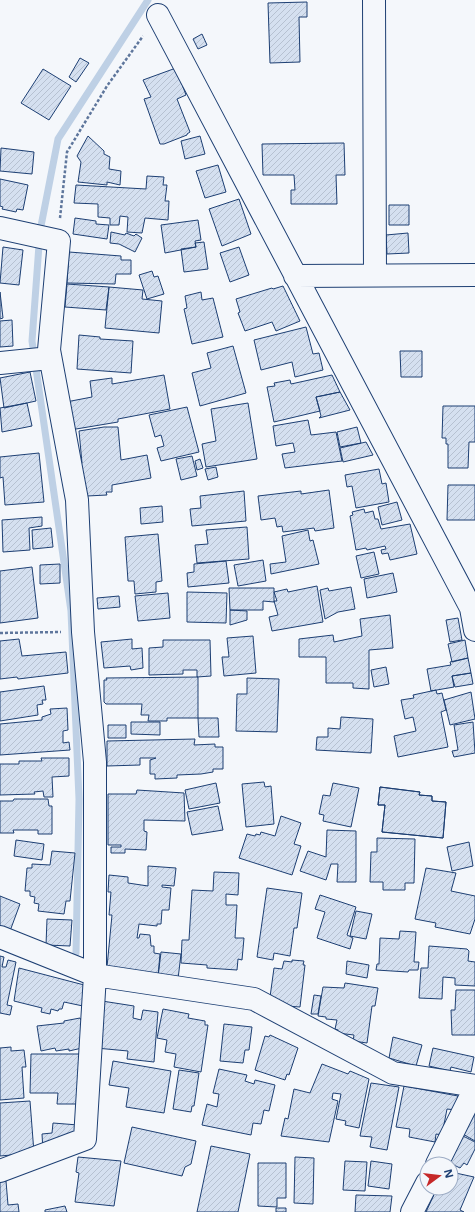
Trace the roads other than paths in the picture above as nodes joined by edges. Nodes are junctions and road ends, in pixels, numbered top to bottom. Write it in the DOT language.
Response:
graph roads {
  1 [pos="374,0"];
  2 [pos="158,15"];
  3 [pos="0,228"];
  4 [pos="376,275"];
  5 [pos="475,275"];
  6 [pos="296,276"];
  7 [pos="49,358"];
  8 [pos="9,362"];
  9 [pos="475,630"];
  10 [pos="0,937"];
  11 [pos="95,975"];
  12 [pos="475,1087"];
  13 [pos="441,1156"];
  14 [pos="0,1171"];
  15 [pos="420,1196"];
  16 [pos="412,1212"];
  1 -- 4 [label="street"];
  2 -- 6 [label="street"];
  3 -- 7 [label="street"];
  4 -- 5 [label="street"];
  4 -- 6 [label="street"];
  6 -- 9 [label="street"];
  7 -- 8 [label="street"];
  7 -- 11 [label="street"];
  10 -- 11 [label="street"];
  11 -- 12 [label="street"];
  11 -- 14 [label="street"];
  12 -- 13 [label="street"];
  15 -- 16 [label="street"];
}
